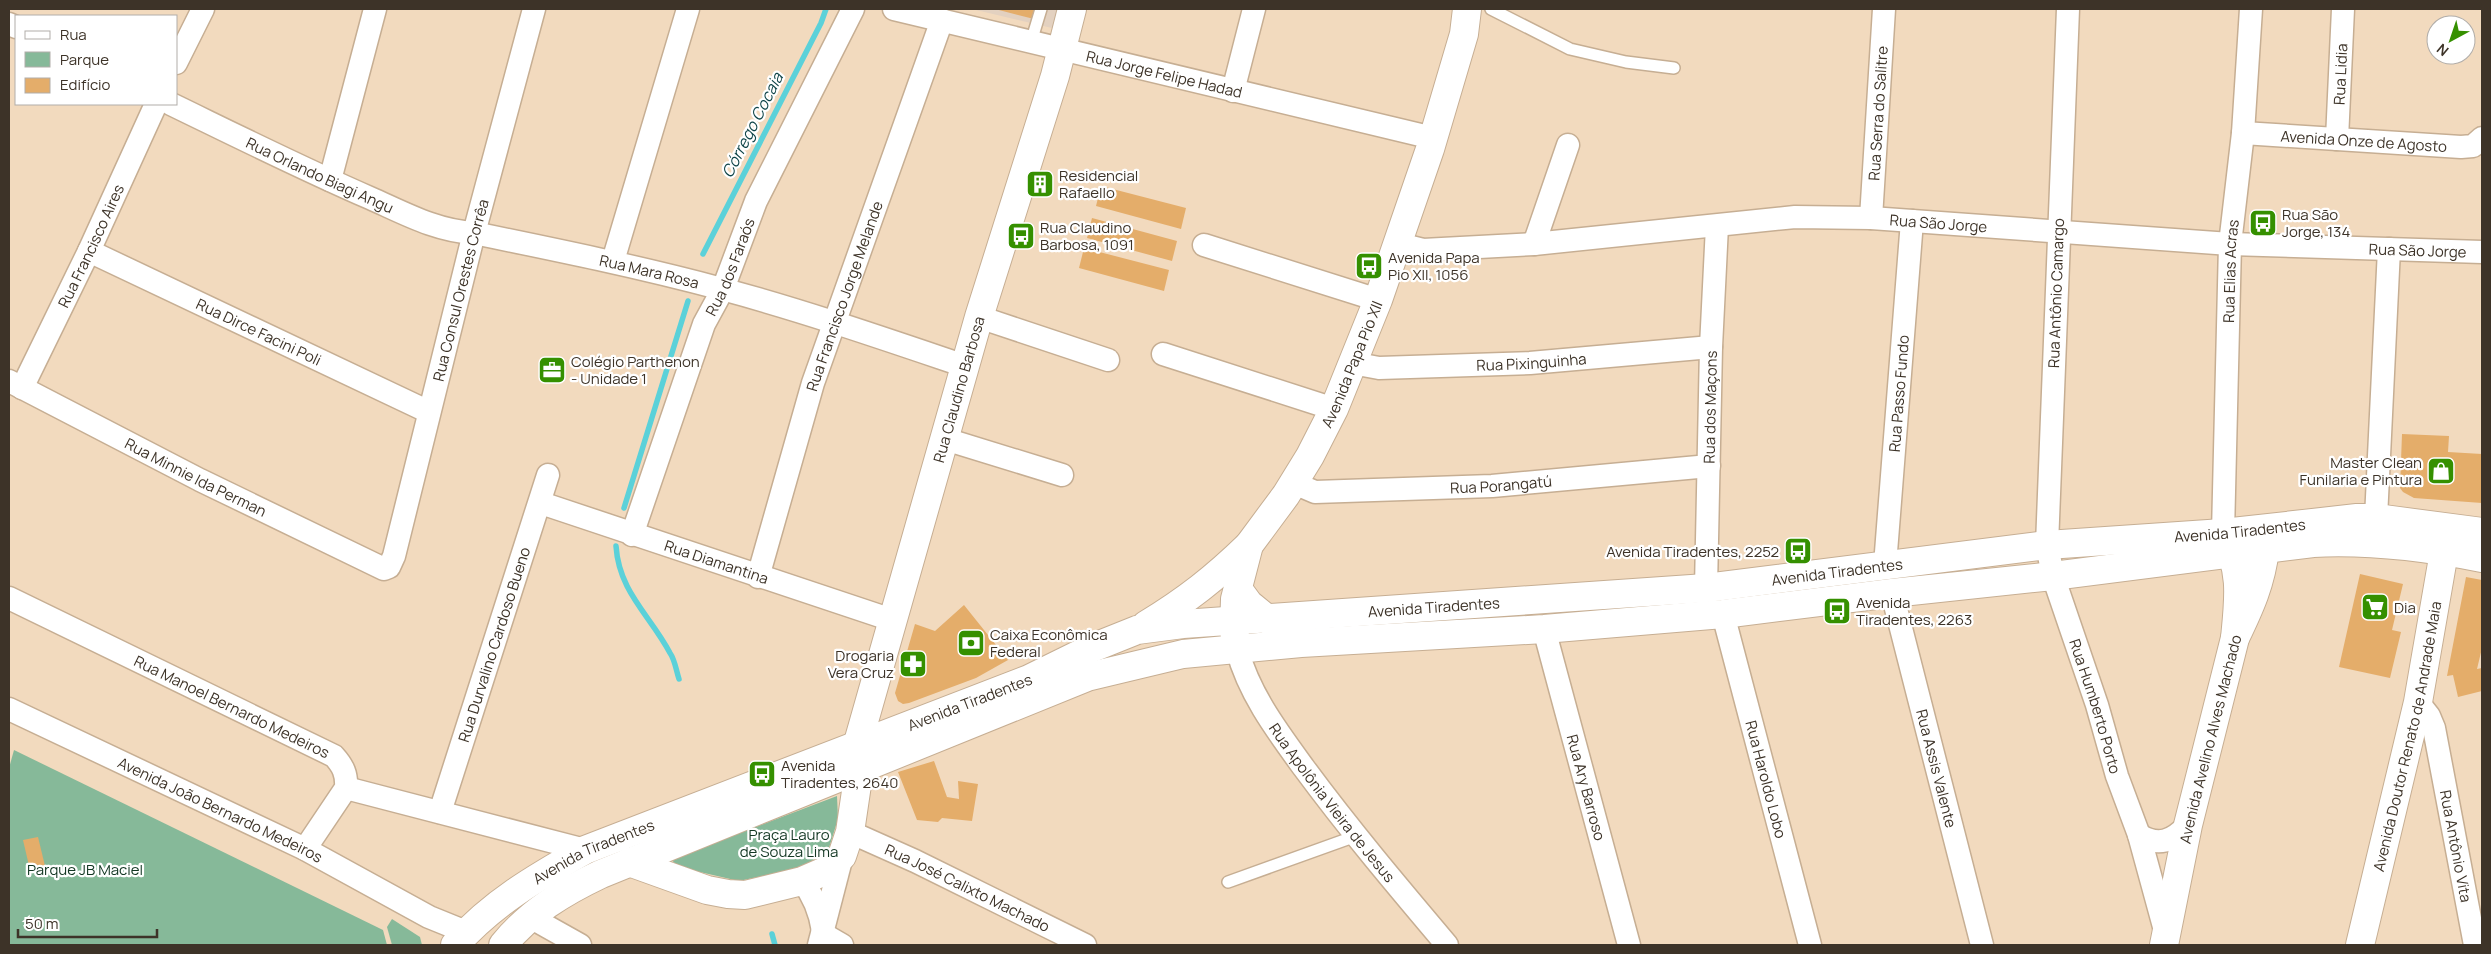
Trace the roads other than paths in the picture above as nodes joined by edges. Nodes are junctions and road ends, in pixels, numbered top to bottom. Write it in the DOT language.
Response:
graph roads {
  1 [pos="203,9"];
  2 [pos="375,9"];
  3 [pos="534,9"];
  4 [pos="688,9"];
  5 [pos="854,9"];
  6 [pos="894,9"];
  7 [pos="1041,9"];
  8 [pos="1072,9"];
  9 [pos="1254,9"];
  10 [pos="1467,9"];
  11 [pos="1491,9"];
  12 [pos="1884,9"];
  13 [pos="2068,9"];
  14 [pos="2252,9"];
  15 [pos="2343,9"];
  16 [pos="942,20"];
  17 [pos="1031,42"];
  18 [pos="1062,49"];
  19 [pos="178,59"];
  20 [pos="1674,68"];
  21 [pos="1234,91"];
  22 [pos="156,105"];
  23 [pos="173,105"];
  24 [pos="2243,133"];
  25 [pos="1433,138"];
  26 [pos="2482,138"];
  27 [pos="2337,139"];
  28 [pos="1568,145"];
  29 [pos="330,180"];
  30 [pos="1871,218"];
  31 [pos="1912,221"];
  32 [pos="1717,226"];
  33 [pos="2058,230"];
  34 [pos="474,234"];
  35 [pos="1399,244"];
  36 [pos="1534,244"];
  37 [pos="2230,244"];
  38 [pos="1204,245"];
  39 [pos="2389,249"];
  40 [pos="89,251"];
  41 [pos="2482,252"];
  42 [pos="613,261"];
  43 [pos="723,289"];
  44 [pos="1378,300"];
  45 [pos="979,316"];
  46 [pos="837,322"];
  47 [pos="1711,347"];
  48 [pos="1162,354"];
  49 [pos="1108,360"];
  50 [pos="1352,363"];
  51 [pos="965,366"];
  52 [pos="15,385"];
  53 [pos="1334,409"];
  54 [pos="429,412"];
  55 [pos="945,439"];
  56 [pos="1709,466"];
  57 [pos="1062,475"];
  58 [pos="548,476"];
  59 [pos="1294,482"];
  60 [pos="541,503"];
  61 [pos="2376,518"];
  62 [pos="2482,532"];
  63 [pos="632,535"];
  64 [pos="2446,538"];
  65 [pos="2229,543"];
  66 [pos="1249,545"];
  67 [pos="2047,545"];
  68 [pos="2266,549"];
  69 [pos="2482,558"];
  70 [pos="1885,565"];
  71 [pos="384,569"];
  72 [pos="2053,576"];
  73 [pos="758,577"];
  74 [pos="1706,588"];
  75 [pos="1238,589"];
  76 [pos="1892,593"];
  77 [pos="9,598"];
  78 [pos="1723,614"];
  79 [pos="892,620"];
  80 [pos="1267,620"];
  81 [pos="1234,622"];
  82 [pos="1544,629"];
  83 [pos="1137,630"];
  84 [pos="2236,638"];
  85 [pos="1301,643"];
  86 [pos="1237,649"];
  87 [pos="2418,702"];
  88 [pos="9,708"];
  89 [pos="2406,752"];
  90 [pos="858,759"];
  91 [pos="2442,777"];
  92 [pos="346,788"];
  93 [pos="440,812"];
  94 [pos="2188,825"];
  95 [pos="2139,835"];
  96 [pos="1356,836"];
  97 [pos="846,844"];
  98 [pos="305,849"];
  99 [pos="586,850"];
  100 [pos="629,862"];
  101 [pos="802,881"];
  102 [pos="1228,882"];
  103 [pos="530,917"];
  104 [pos="458,941"];
  105 [pos="2165,941"];
  106 [pos="828,942"];
  107 [pos="502,945"];
  108 [pos="580,945"];
  109 [pos="1085,945"];
  110 [pos="1447,945"];
  111 [pos="1630,945"];
  112 [pos="1810,945"];
  113 [pos="1982,945"];
  114 [pos="2360,945"];
  115 [pos="2475,945"];
  1 -- 19 [label="street"];
  2 -- 29 [label="street"];
  3 -- 34 [label="street, Rua Consul Orestes Corrêa"];
  4 -- 42 [label="street"];
  5 -- 43 [label="street, Rua dos Faraós"];
  6 -- 16 [label="street, Rua Jorge Felipe Hadad"];
  7 -- 17 [label="lane"];
  8 -- 18 [label="main road, Rua Claudino Barbosa"];
  9 -- 21 [label="street"];
  10 -- 25 [label="main road, Avenida Papa Pio XII"];
  11 -- 20 [label="lane"];
  12 -- 30 [label="street, Rua Serra do Salitre"];
  13 -- 33 [label="street, Rua Antônio Camargo"];
  14 -- 24 [label="street, Rua Elias Acras"];
  15 -- 27 [label="street, Rua Lidia"];
  16 -- 17 [label="street, Rua Jorge Felipe Hadad"];
  16 -- 46 [label="street, Rua Francisco Jorge Melande"];
  17 -- 18 [label="street, Rua Jorge Felipe Hadad"];
  18 -- 21 [label="street, Rua Jorge Felipe Hadad"];
  18 -- 45 [label="main road, Rua Claudino Barbosa"];
  21 -- 25 [label="street, Rua Jorge Felipe Hadad"];
  22 -- 40 [label="street, Rua Francisco Aires"];
  23 -- 29 [label="street, Rua Orlando Biagi Angu"];
  24 -- 27 [label="street, Avenida Onze de Agosto"];
  24 -- 37 [label="street, Rua Elias Acras"];
  25 -- 35 [label="main road, Avenida Papa Pio XII"];
  26 -- 27 [label="street, Avenida Onze de Agosto"];
  28 -- 36 [label="street"];
  29 -- 34 [label="street, Rua Orlando Biagi Angu"];
  30 -- 31 [label="street, Rua São Jorge"];
  30 -- 32 [label="street, Rua São Jorge"];
  31 -- 33 [label="street, Rua São Jorge"];
  31 -- 70 [label="street, Rua Passo Fundo"];
  32 -- 36 [label="street, Rua São Jorge"];
  32 -- 47 [label="street, Rua dos Maçons"];
  33 -- 37 [label="street, Rua São Jorge"];
  33 -- 67 [label="street, Rua Antônio Camargo"];
  34 -- 42 [label="street, Rua Mara Rosa"];
  34 -- 54 [label="street, Rua Consul Orestes Corrêa"];
  35 -- 36 [label="street, Rua São Jorge"];
  35 -- 44 [label="main road, Avenida Papa Pio XII"];
  37 -- 39 [label="street, Rua São Jorge"];
  37 -- 65 [label="street, Rua Elias Acras"];
  38 -- 44 [label="street"];
  39 -- 41 [label="street, Rua São Jorge"];
  39 -- 61 [label="street"];
  40 -- 52 [label="street, Rua Francisco Aires"];
  40 -- 54 [label="street, Rua Dirce Facini Poli"];
  42 -- 43 [label="street, Rua Mara Rosa"];
  43 -- 46 [label="street, Rua Mara Rosa"];
  43 -- 63 [label="street, Rua dos Faraós"];
  44 -- 50 [label="main road, Avenida Papa Pio XII"];
  45 -- 49 [label="street"];
  45 -- 51 [label="main road, Rua Claudino Barbosa"];
  46 -- 51 [label="street, Rua Mara Rosa"];
  46 -- 73 [label="street, Rua Francisco Jorge Melande"];
  47 -- 50 [label="street, Rua Pixinguinha"];
  47 -- 56 [label="street, Rua dos Maçons"];
  48 -- 53 [label="street"];
  50 -- 53 [label="main road, Avenida Papa Pio XII"];
  51 -- 55 [label="main road, Rua Claudino Barbosa"];
  52 -- 71 [label="street, Rua Minnie Ida Perman"];
  53 -- 59 [label="main road, Avenida Papa Pio XII"];
  54 -- 71 [label="street, Rua Consul Orestes Corrêa"];
  55 -- 57 [label="street"];
  55 -- 79 [label="main road, Rua Claudino Barbosa"];
  56 -- 59 [label="street, Rua Porangatú"];
  56 -- 74 [label="street, Rua dos Maçons"];
  58 -- 60 [label="street, Rua Durvalino Cardoso Bueno"];
  59 -- 66 [label="main road, Avenida Papa Pio XII"];
  60 -- 63 [label="street, Rua Diamantina"];
  60 -- 93 [label="street, Rua Durvalino Cardoso Bueno"];
  61 -- 64 [label="main road, Avenida Tiradentes"];
  61 -- 65 [label="main road, Avenida Tiradentes"];
  62 -- 64 [label="main road, Avenida Tiradentes"];
  63 -- 73 [label="street, Rua Diamantina"];
  64 -- 68 [label="main road, Avenida Tiradentes"];
  64 -- 69 [label="main road, Avenida Tiradentes"];
  64 -- 87 [label="main road, Avenida Doutor Renato de Andrade Maia"];
  65 -- 67 [label="main road, Avenida Tiradentes"];
  65 -- 68 [label="main road, Avenida Tiradentes"];
  65 -- 72 [label="main road, Avenida Tiradentes"];
  65 -- 84 [label="main road, Avenida Avelino Alves Machado"];
  66 -- 75 [label="main road, Avenida Papa Pio XII"];
  66 -- 83 [label="main road"];
  67 -- 70 [label="main road, Avenida Tiradentes"];
  67 -- 72 [label="street, Rua Antônio Camargo"];
  68 -- 84 [label="main road"];
  70 -- 74 [label="main road, Avenida Tiradentes"];
  72 -- 76 [label="main road, Avenida Tiradentes"];
  72 -- 95 [label="street, Rua Humberto Porto"];
  73 -- 79 [label="street, Rua Diamantina"];
  74 -- 80 [label="main road, Avenida Tiradentes"];
  75 -- 80 [label="main road"];
  75 -- 81 [label="main road, Avenida Papa Pio XII"];
  76 -- 78 [label="main road, Avenida Tiradentes"];
  76 -- 113 [label="street, Rua Assis Valente"];
  77 -- 92 [label="street, Rua Manoel Bernardo Medeiros"];
  78 -- 82 [label="main road, Avenida Tiradentes"];
  78 -- 112 [label="street, Rua Haroldo Lobo"];
  79 -- 90 [label="main road, Rua Claudino Barbosa"];
  80 -- 81 [label="main road, Avenida Tiradentes"];
  80 -- 85 [label="main road"];
  81 -- 83 [label="main road, Avenida Tiradentes"];
  81 -- 86 [label="main road, Avenida Papa Pio XII"];
  82 -- 85 [label="main road, Avenida Tiradentes"];
  82 -- 111 [label="street, Rua Ary Barroso"];
  83 -- 90 [label="main road, Avenida Tiradentes"];
  84 -- 94 [label="main road, Avenida Avelino Alves Machado"];
  85 -- 86 [label="main road, Avenida Tiradentes"];
  86 -- 90 [label="main road, Avenida Tiradentes"];
  86 -- 96 [label="street, Rua Apolônia Vieira de Jesus"];
  87 -- 89 [label="main road, Avenida Doutor Renato de Andrade Maia"];
  87 -- 91 [label="street, Rua Antônio Vita"];
  88 -- 98 [label="street, Avenida João Bernardo Medeiros"];
  89 -- 91 [label="street, Rua Antônio Vita"];
  89 -- 114 [label="main road, Avenida Doutor Renato de Andrade Maia"];
  90 -- 97 [label="main road, Rua Claudino Barbosa"];
  90 -- 99 [label="main road, Avenida Tiradentes"];
  90 -- 100 [label="main road, Avenida Tiradentes"];
  91 -- 115 [label="street, Rua Antônio Vita"];
  92 -- 93 [label="street"];
  92 -- 98 [label="street"];
  93 -- 99 [label="street"];
  94 -- 95 [label="street"];
  94 -- 105 [label="main road, Avenida Avelino Alves Machado"];
  95 -- 105 [label="street, Rua Humberto Porto"];
  96 -- 102 [label="lane"];
  96 -- 110 [label="street, Rua Apolônia Vieira de Jesus"];
  97 -- 101 [label="main road"];
  97 -- 106 [label="street"];
  97 -- 109 [label="street, Rua José Calixto Machado"];
  98 -- 104 [label="street, Avenida João Bernardo Medeiros"];
  99 -- 104 [label="main road, Avenida Tiradentes"];
  100 -- 101 [label="main road"];
  100 -- 103 [label="main road, Avenida Tiradentes"];
  101 -- 106 [label="street"];
  103 -- 107 [label="main road, Avenida Tiradentes"];
  103 -- 108 [label="street"];
}
